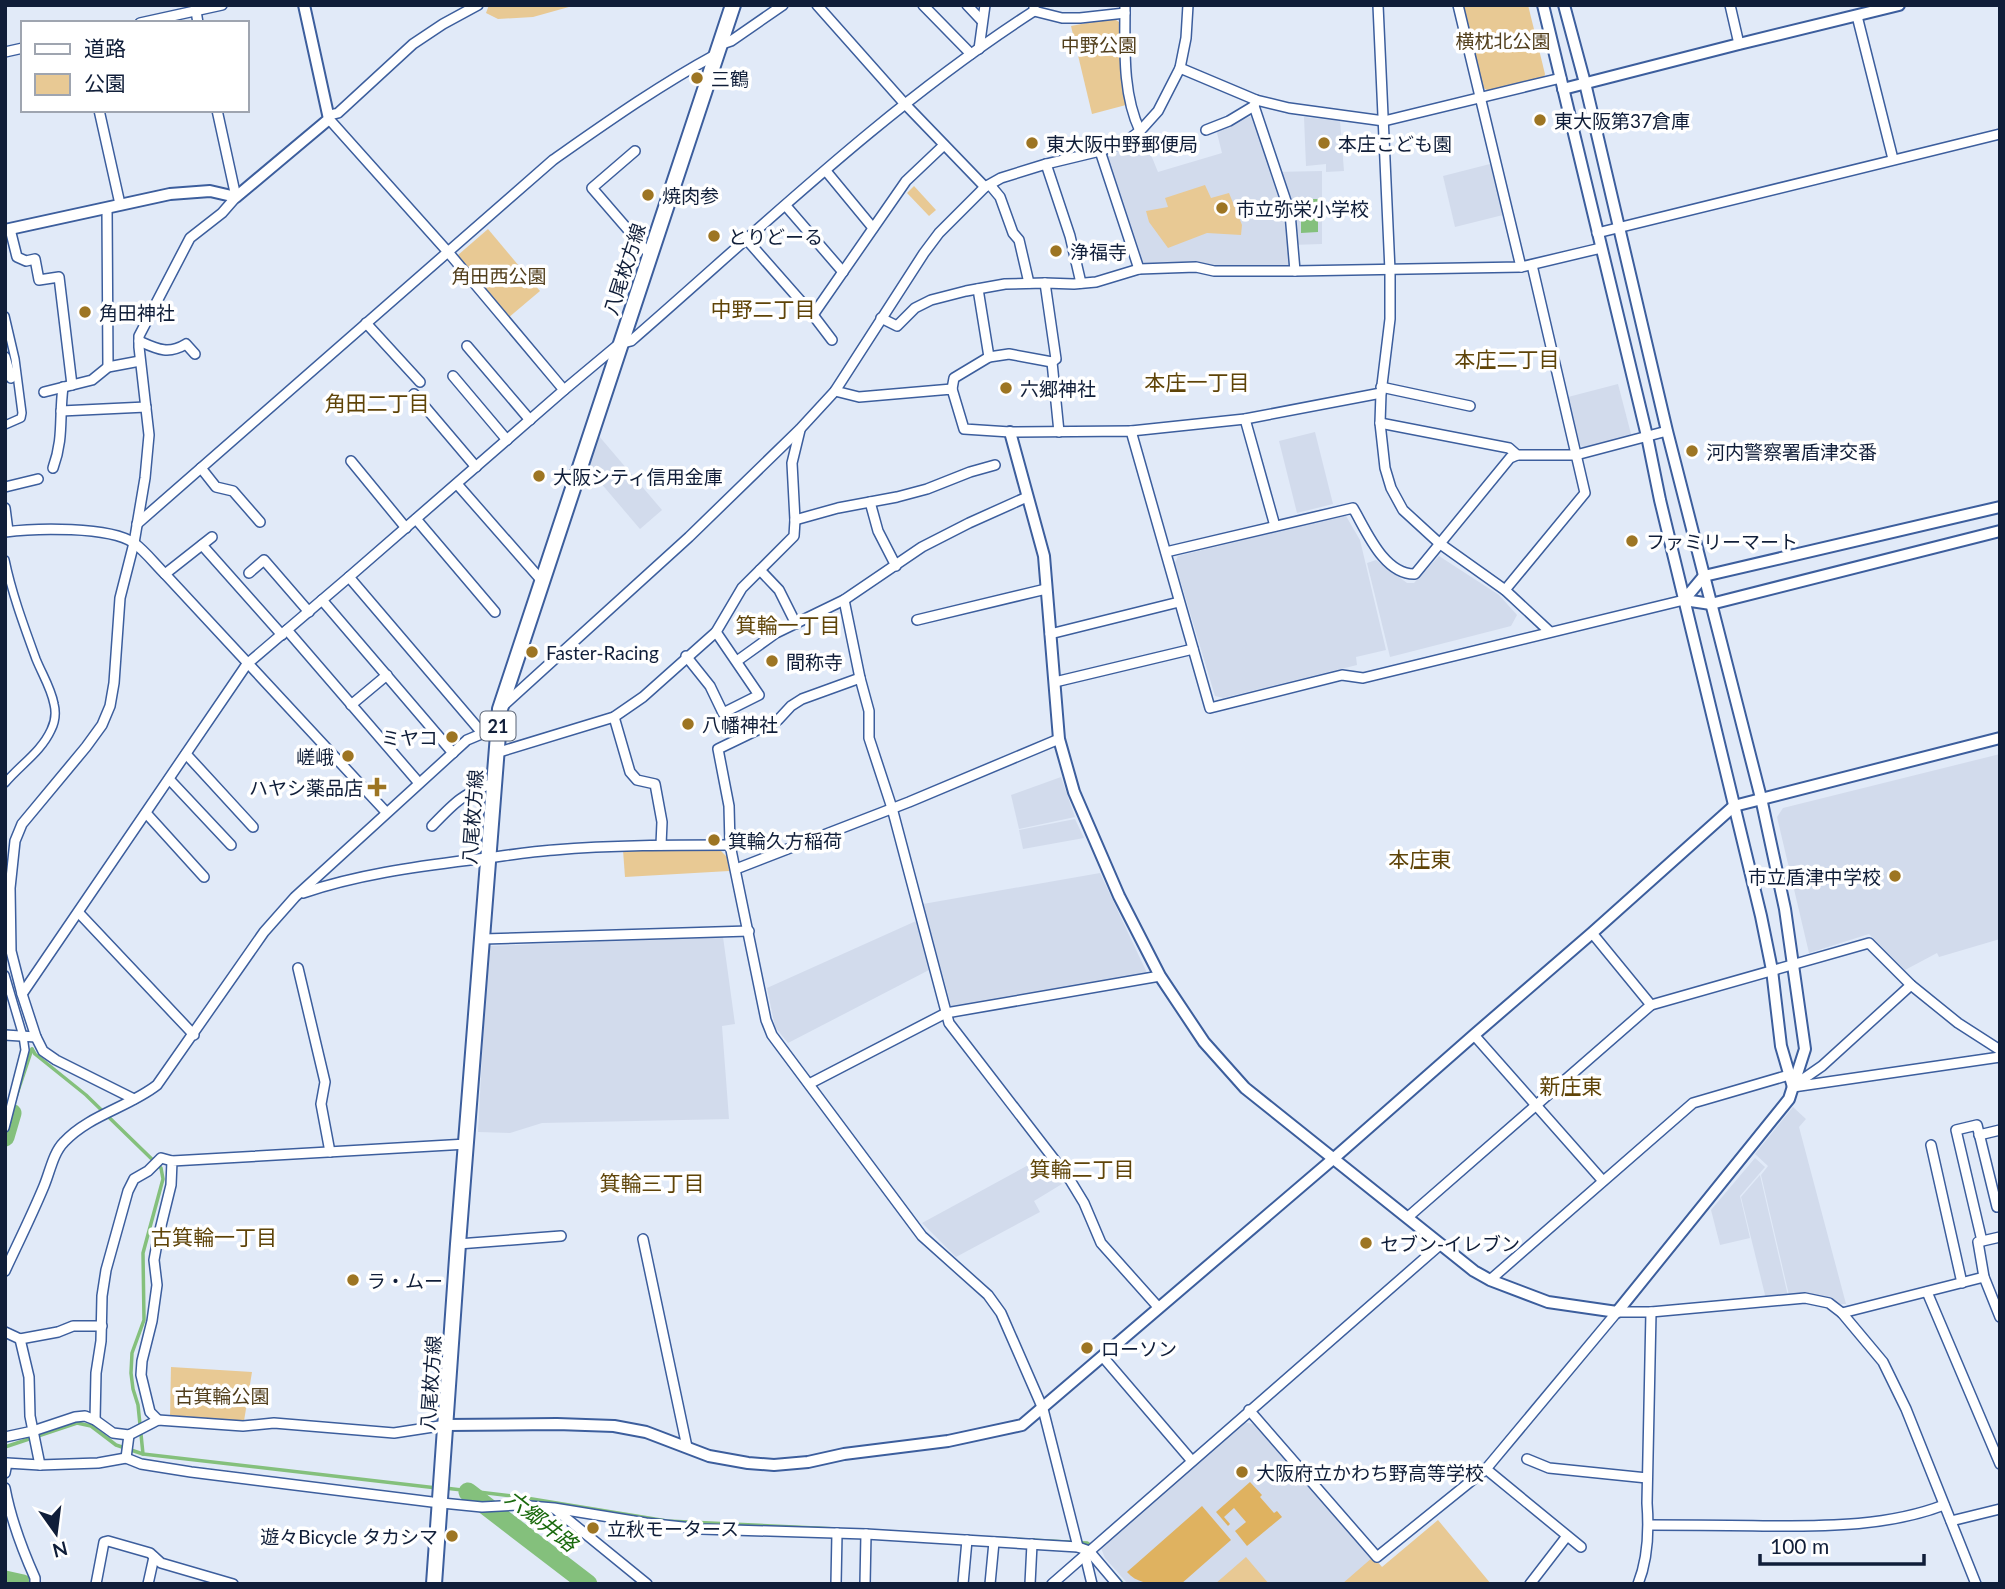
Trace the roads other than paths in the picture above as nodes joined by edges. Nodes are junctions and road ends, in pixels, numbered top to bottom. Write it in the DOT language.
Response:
graph roads {
  1 [pos="222,5"];
  2 [pos="304,5"];
  3 [pos="478,5"];
  4 [pos="733,5"];
  5 [pos="783,5"];
  6 [pos="817,5"];
  7 [pos="923,5"];
  8 [pos="967,5"];
  9 [pos="985,5"];
  10 [pos="1188,5"];
  11 [pos="1378,5"];
  12 [pos="1458,5"];
  13 [pos="1542,5"];
  14 [pos="1564,5"];
  15 [pos="1730,5"];
  16 [pos="1899,5"];
  17 [pos="1034,8"];
  18 [pos="1125,9"];
  19 [pos="196,11"];
  20 [pos="1857,16"];
  21 [pos="149,21"];
  22 [pos="198,21"];
  23 [pos="982,21"];
  24 [pos="1739,44"];
  25 [pos="717,50"];
  26 [pos="975,51"];
  27 [pos="1181,68"];
  28 [pos="1562,83"];
  29 [pos="1585,83"];
  30 [pos="1480,98"];
  31 [pos="904,103"];
  32 [pos="1255,103"];
  33 [pos="99,112"];
  34 [pos="217,112"];
  35 [pos="329,117"];
  36 [pos="1384,121"];
  37 [pos="1206,130"];
  38 [pos="1140,131"];
  39 [pos="2000,134"];
  40 [pos="944,145"];
  41 [pos="635,151"];
  42 [pos="1100,151"];
  43 [pos="1893,159"];
  44 [pos="1046,164"];
  45 [pos="826,171"];
  46 [pos="988,186"];
  47 [pos="236,197"];
  48 [pos="120,204"];
  49 [pos="786,206"];
  50 [pos="107,208"];
  51 [pos="873,228"];
  52 [pos="1619,228"];
  53 [pos="8,230"];
  54 [pos="1597,233"];
  55 [pos="747,240"];
  56 [pos="1601,248"];
  57 [pos="448,252"];
  58 [pos="649,254"];
  59 [pos="1532,265"];
  60 [pos="1521,267"];
  61 [pos="1139,269"];
  62 [pos="1295,271"];
  63 [pos="1390,271"];
  64 [pos="843,272"];
  65 [pos="1029,283"];
  66 [pos="1045,283"];
  67 [pos="1081,283"];
  68 [pos="978,289"];
  69 [pos="813,315"];
  70 [pos="5,316"];
  71 [pos="881,318"];
  72 [pos="366,323"];
  73 [pos="832,340"];
  74 [pos="139,341"];
  75 [pos="620,345"];
  76 [pos="467,346"];
  77 [pos="195,354"];
  78 [pos="5,357"];
  79 [pos="989,357"];
  80 [pos="140,361"];
  81 [pos="1052,362"];
  82 [pos="108,367"];
  83 [pos="453,376"];
  84 [pos="10,378"];
  85 [pos="420,382"];
  86 [pos="68,386"];
  87 [pos="952,389"];
  88 [pos="564,390"];
  89 [pos="1381,390"];
  90 [pos="835,391"];
  91 [pos="44,392"];
  92 [pos="414,394"];
  93 [pos="1470,406"];
  94 [pos="146,407"];
  95 [pos="61,411"];
  96 [pos="1245,419"];
  97 [pos="530,420"];
  98 [pos="1380,423"];
  99 [pos="5,425"];
  100 [pos="800,429"];
  101 [pos="1131,431"];
  102 [pos="1667,431"];
  103 [pos="1010,432"];
  104 [pos="1059,432"];
  105 [pos="1647,436"];
  106 [pos="507,440"];
  107 [pos="1517,455"];
  108 [pos="1576,455"];
  109 [pos="351,461"];
  110 [pos="995,465"];
  111 [pos="476,467"];
  112 [pos="53,468"];
  113 [pos="201,468"];
  114 [pos="38,479"];
  115 [pos="457,484"];
  116 [pos="5,487"];
  117 [pos="1027,497"];
  118 [pos="870,502"];
  119 [pos="2000,507"];
  120 [pos="5,508"];
  121 [pos="416,519"];
  122 [pos="795,520"];
  123 [pos="260,522"];
  124 [pos="136,524"];
  125 [pos="1275,526"];
  126 [pos="406,528"];
  127 [pos="6,531"];
  128 [pos="2000,531"];
  129 [pos="212,537"];
  130 [pos="1439,542"];
  131 [pos="134,543"];
  132 [pos="202,545"];
  133 [pos="1166,552"];
  134 [pos="5,560"];
  135 [pos="896,566"];
  136 [pos="761,570"];
  137 [pos="249,573"];
  138 [pos="165,574"];
  139 [pos="1704,576"];
  140 [pos="349,577"];
  141 [pos="542,581"];
  142 [pos="1046,589"];
  143 [pos="1505,590"];
  144 [pos="322,600"];
  145 [pos="844,600"];
  146 [pos="1684,600"];
  147 [pos="1179,602"];
  148 [pos="1712,604"];
  149 [pos="309,612"];
  150 [pos="495,612"];
  151 [pos="917,620"];
  152 [pos="796,624"];
  153 [pos="1549,631"];
  154 [pos="284,632"];
  155 [pos="716,632"];
  156 [pos="1050,634"];
  157 [pos="1192,649"];
  158 [pos="686,656"];
  159 [pos="737,661"];
  160 [pos="247,664"];
  161 [pos="387,675"];
  162 [pos="860,678"];
  163 [pos="1055,682"];
  164 [pos="351,705"];
  165 [pos="500,709"];
  166 [pos="614,717"];
  167 [pos="498,727"];
  168 [pos="482,734"];
  169 [pos="2000,738"];
  170 [pos="1059,739"];
  171 [pos="453,753"];
  172 [pos="496,753"];
  173 [pos="186,754"];
  174 [pos="169,779"];
  175 [pos="5,783"];
  176 [pos="419,783"];
  177 [pos="494,783"];
  178 [pos="1761,798"];
  179 [pos="1734,806"];
  180 [pos="892,808"];
  181 [pos="386,812"];
  182 [pos="146,813"];
  183 [pos="432,826"];
  184 [pos="253,827"];
  185 [pos="231,845"];
  186 [pos="661,845"];
  187 [pos="730,845"];
  188 [pos="489,858"];
  189 [pos="736,869"];
  190 [pos="204,877"];
  191 [pos="297,895"];
  192 [pos="79,913"];
  193 [pos="749,931"];
  194 [pos="1592,933"];
  195 [pos="483,939"];
  196 [pos="1794,965"];
  197 [pos="298,968"];
  198 [pos="1772,970"];
  199 [pos="5,975"];
  200 [pos="1160,975"];
  201 [pos="1911,985"];
  202 [pos="22,994"];
  203 [pos="1651,1004"];
  204 [pos="946,1013"];
  205 [pos="5,1035"];
  206 [pos="194,1035"];
  207 [pos="1474,1035"];
  208 [pos="23,1036"];
  209 [pos="36,1037"];
  210 [pos="2000,1050"];
  211 [pos="2000,1057"];
  212 [pos="1791,1081"];
  213 [pos="809,1084"];
  214 [pos="134,1099"];
  215 [pos="1537,1104"];
  216 [pos="5,1128"];
  217 [pos="2000,1130"];
  218 [pos="1979,1135"];
  219 [pos="467,1144"];
  220 [pos="1931,1145"];
  221 [pos="330,1152"];
  222 [pos="1333,1159"];
  223 [pos="172,1161"];
  224 [pos="1603,1181"];
  225 [pos="1997,1207"];
  226 [pos="1408,1217"];
  227 [pos="561,1236"];
  228 [pos="2000,1237"];
  229 [pos="643,1239"];
  230 [pos="1982,1241"];
  231 [pos="458,1244"];
  232 [pos="1441,1244"];
  233 [pos="5,1271"];
  234 [pos="1984,1277"];
  235 [pos="1490,1280"];
  236 [pos="1962,1283"];
  237 [pos="1927,1292"];
  238 [pos="1159,1308"];
  239 [pos="1617,1312"];
  240 [pos="1651,1312"];
  241 [pos="1842,1313"];
  242 [pos="2000,1317"];
  243 [pos="102,1326"];
  244 [pos="5,1332"];
  245 [pos="20,1339"];
  246 [pos="1103,1357"];
  247 [pos="1043,1409"];
  248 [pos="1250,1410"];
  249 [pos="95,1420"];
  250 [pos="158,1420"];
  251 [pos="446,1425"];
  252 [pos="33,1431"];
  253 [pos="129,1435"];
  254 [pos="5,1437"];
  255 [pos="687,1447"];
  256 [pos="126,1458"];
  257 [pos="1527,1459"];
  258 [pos="1192,1461"];
  259 [pos="2000,1464"];
  260 [pos="40,1465"];
  261 [pos="1486,1469"];
  262 [pos="5,1473"];
  263 [pos="1647,1478"];
  264 [pos="5,1488"];
  265 [pos="440,1500"];
  266 [pos="1944,1505"];
  267 [pos="554,1508"];
  268 [pos="2000,1508"];
  269 [pos="1951,1521"];
  270 [pos="1649,1525"];
  271 [pos="837,1533"];
  272 [pos="866,1534"];
  273 [pos="1567,1536"];
  274 [pos="967,1540"];
  275 [pos="994,1542"];
  276 [pos="1032,1544"];
  277 [pos="1078,1547"];
  278 [pos="1581,1547"];
  279 [pos="1088,1553"];
  280 [pos="154,1557"];
  281 [pos="35,1584"];
  282 [pos="96,1584"];
  283 [pos="148,1584"];
  284 [pos="233,1584"];
  285 [pos="433,1584"];
  286 [pos="647,1584"];
  287 [pos="836,1584"];
  288 [pos="865,1584"];
  289 [pos="963,1584"];
  290 [pos="990,1584"];
  291 [pos="1030,1584"];
  292 [pos="1052,1584"];
  293 [pos="1092,1584"];
  294 [pos="1117,1584"];
  295 [pos="1530,1584"];
  296 [pos="1638,1584"];
  297 [pos="1976,1584"];
  1 -- 19 [label="street"];
  2 -- 35 [label="street"];
  3 -- 35 [label="street"];
  4 -- 25 [label="main road, 八尾枚方線 / 21"];
  5 -- 25 [label="street"];
  6 -- 31 [label="street"];
  7 -- 26 [label="street"];
  8 -- 23 [label="street"];
  9 -- 23 [label="street"];
  10 -- 27 [label="street"];
  11 -- 36 [label="street"];
  12 -- 30 [label="street"];
  13 -- 28 [label="street"];
  14 -- 29 [label="street"];
  15 -- 24 [label="street"];
  16 -- 20 [label="street"];
  17 -- 18 [label="street"];
  17 -- 26 [label="street"];
  18 -- 38 [label="street"];
  19 -- 21 [label="street"];
  19 -- 22 [label="street"];
  20 -- 24 [label="street"];
  20 -- 43 [label="street"];
  23 -- 26 [label="street"];
  24 -- 29 [label="street"];
  25 -- 57 [label="street"];
  25 -- 58 [label="main road, 八尾枚方線 / 21"];
  26 -- 31 [label="street"];
  27 -- 32 [label="street"];
  27 -- 38 [label="street"];
  28 -- 29 [label="street"];
  28 -- 30 [label="street"];
  28 -- 54 [label="street"];
  29 -- 52 [label="street"];
  30 -- 36 [label="street"];
  30 -- 60 [label="street"];
  31 -- 40 [label="street"];
  31 -- 45 [label="street"];
  32 -- 36 [label="street"];
  32 -- 37 [label="street"];
  32 -- 62 [label="street"];
  33 -- 48 [label="street"];
  34 -- 47 [label="street"];
  35 -- 47 [label="street"];
  35 -- 57 [label="street"];
  36 -- 63 [label="street"];
  38 -- 42 [label="street"];
  39 -- 43 [label="street"];
  40 -- 46 [label="street"];
  40 -- 51 [label="street"];
  41 -- 58 [label="street"];
  42 -- 44 [label="street"];
  42 -- 61 [label="street"];
  43 -- 52 [label="street"];
  44 -- 46 [label="street"];
  44 -- 67 [label="street"];
  45 -- 49 [label="street"];
  45 -- 51 [label="street"];
  46 -- 65 [label="street"];
  46 -- 71 [label="street"];
  47 -- 48 [label="street"];
  47 -- 74 [label="street"];
  48 -- 50 [label="street"];
  49 -- 55 [label="street"];
  49 -- 64 [label="street"];
  50 -- 53 [label="street"];
  50 -- 82 [label="street"];
  51 -- 64 [label="street"];
  52 -- 54 [label="street"];
  52 -- 102 [label="street"];
  53 -- 86 [label="street"];
  54 -- 56 [label="street"];
  55 -- 69 [label="street"];
  55 -- 75 [label="street"];
  56 -- 59 [label="street"];
  56 -- 105 [label="street"];
  57 -- 72 [label="street"];
  57 -- 88 [label="street"];
  58 -- 75 [label="main road, 八尾枚方線 / 21"];
  59 -- 60 [label="street"];
  59 -- 108 [label="street"];
  60 -- 63 [label="street"];
  61 -- 62 [label="street"];
  61 -- 67 [label="street"];
  62 -- 63 [label="street"];
  63 -- 89 [label="street"];
  64 -- 69 [label="street"];
  65 -- 66 [label="street"];
  65 -- 68 [label="street"];
  66 -- 67 [label="street"];
  66 -- 81 [label="street"];
  68 -- 71 [label="street"];
  68 -- 79 [label="street"];
  69 -- 73 [label="street"];
  70 -- 99 [label="street"];
  71 -- 90 [label="street"];
  72 -- 85 [label="street"];
  72 -- 113 [label="street"];
  74 -- 77 [label="street"];
  74 -- 80 [label="street"];
  75 -- 88 [label="street"];
  75 -- 141 [label="main road, 八尾枚方線 / 21"];
  76 -- 97 [label="street"];
  78 -- 84 [label="street"];
  79 -- 81 [label="street"];
  79 -- 87 [label="street"];
  80 -- 82 [label="street"];
  80 -- 94 [label="street"];
  81 -- 104 [label="street"];
  82 -- 86 [label="street"];
  83 -- 106 [label="street"];
  86 -- 91 [label="street"];
  86 -- 95 [label="street"];
  87 -- 90 [label="street"];
  87 -- 103 [label="street"];
  88 -- 97 [label="street"];
  89 -- 93 [label="street"];
  89 -- 96 [label="street"];
  89 -- 98 [label="street"];
  90 -- 100 [label="street"];
  92 -- 111 [label="street"];
  94 -- 95 [label="street"];
  94 -- 124 [label="street"];
  95 -- 112 [label="street"];
  96 -- 101 [label="street"];
  96 -- 125 [label="street"];
  97 -- 106 [label="street"];
  98 -- 107 [label="street"];
  98 -- 130 [label="street"];
  100 -- 122 [label="street"];
  100 -- 165 [label="street"];
  101 -- 104 [label="street"];
  101 -- 133 [label="street"];
  102 -- 105 [label="street"];
  102 -- 139 [label="street"];
  103 -- 104 [label="street"];
  103 -- 117 [label="street"];
  105 -- 108 [label="street"];
  105 -- 146 [label="street"];
  106 -- 111 [label="street"];
  107 -- 108 [label="street"];
  107 -- 130 [label="street"];
  108 -- 143 [label="street"];
  109 -- 126 [label="street"];
  110 -- 118 [label="street"];
  111 -- 115 [label="street"];
  113 -- 123 [label="street"];
  113 -- 124 [label="street"];
  114 -- 116 [label="street"];
  115 -- 121 [label="street"];
  115 -- 141 [label="street"];
  117 -- 135 [label="street"];
  117 -- 142 [label="street"];
  118 -- 122 [label="street"];
  118 -- 135 [label="street"];
  119 -- 139 [label="street"];
  120 -- 127 [label="street"];
  121 -- 126 [label="street"];
  121 -- 150 [label="street"];
  122 -- 136 [label="street"];
  124 -- 131 [label="street"];
  125 -- 130 [label="street"];
  125 -- 133 [label="street"];
  126 -- 140 [label="street"];
  127 -- 131 [label="street"];
  128 -- 148 [label="street"];
  129 -- 132 [label="street"];
  130 -- 143 [label="street"];
  131 -- 138 [label="street"];
  131 -- 202 [label="street"];
  132 -- 138 [label="street"];
  132 -- 154 [label="street"];
  133 -- 147 [label="street"];
  134 -- 175 [label="street"];
  135 -- 145 [label="street"];
  136 -- 152 [label="street"];
  136 -- 155 [label="street"];
  137 -- 149 [label="street"];
  138 -- 160 [label="street"];
  139 -- 146 [label="street"];
  139 -- 148 [label="street"];
  140 -- 144 [label="street"];
  140 -- 168 [label="street"];
  141 -- 165 [label="main road, 八尾枚方線 / 21"];
  142 -- 151 [label="street"];
  142 -- 156 [label="street"];
  143 -- 153 [label="street"];
  144 -- 149 [label="street"];
  144 -- 161 [label="street"];
  145 -- 152 [label="street"];
  145 -- 162 [label="street"];
  146 -- 148 [label="street"];
  146 -- 153 [label="street"];
  146 -- 179 [label="street"];
  147 -- 156 [label="street"];
  147 -- 157 [label="street"];
  148 -- 178 [label="street"];
  149 -- 154 [label="street"];
  152 -- 159 [label="street"];
  153 -- 157 [label="street"];
  154 -- 160 [label="street"];
  154 -- 164 [label="street"];
  155 -- 158 [label="street"];
  155 -- 159 [label="street"];
  156 -- 163 [label="street"];
  157 -- 163 [label="street"];
  158 -- 159 [label="street"];
  158 -- 166 [label="street"];
  160 -- 173 [label="street"];
  160 -- 181 [label="street"];
  161 -- 164 [label="street"];
  161 -- 171 [label="street"];
  162 -- 180 [label="street"];
  162 -- 187 [label="street"];
  163 -- 170 [label="street"];
  164 -- 176 [label="street"];
  165 -- 167 [label="main road, 八尾枚方線 / 21"];
  166 -- 172 [label="street"];
  166 -- 186 [label="street"];
  167 -- 168 [label="street"];
  167 -- 172 [label="main road, 八尾枚方線 / 21"];
  168 -- 171 [label="street"];
  169 -- 178 [label="street"];
  170 -- 180 [label="street"];
  170 -- 200 [label="street"];
  171 -- 176 [label="street"];
  172 -- 177 [label="main road, 八尾枚方線 / 21"];
  173 -- 174 [label="street"];
  173 -- 184 [label="street"];
  174 -- 182 [label="street"];
  174 -- 185 [label="street"];
  176 -- 181 [label="street"];
  177 -- 183 [label="street"];
  177 -- 188 [label="main road, 八尾枚方線 / 21"];
  178 -- 179 [label="street"];
  178 -- 196 [label="street"];
  179 -- 194 [label="street"];
  179 -- 198 [label="street"];
  180 -- 189 [label="street"];
  180 -- 204 [label="street"];
  181 -- 191 [label="street"];
  182 -- 190 [label="street"];
  182 -- 192 [label="street"];
  186 -- 187 [label="street"];
  186 -- 188 [label="street"];
  187 -- 189 [label="street"];
  188 -- 191 [label="street"];
  188 -- 195 [label="main road, 八尾枚方線 / 21"];
  189 -- 193 [label="street"];
  191 -- 206 [label="street"];
  192 -- 202 [label="street"];
  192 -- 206 [label="street"];
  193 -- 195 [label="street"];
  193 -- 213 [label="street"];
  194 -- 203 [label="street"];
  194 -- 207 [label="street"];
  195 -- 219 [label="main road, 八尾枚方線 / 21"];
  196 -- 198 [label="street"];
  196 -- 201 [label="street"];
  196 -- 212 [label="street"];
  197 -- 221 [label="street"];
  198 -- 203 [label="street"];
  198 -- 212 [label="street"];
  199 -- 208 [label="street"];
  200 -- 204 [label="street"];
  200 -- 222 [label="street"];
  201 -- 210 [label="street"];
  201 -- 212 [label="street"];
  202 -- 209 [label="street"];
  203 -- 215 [label="street"];
  204 -- 213 [label="street"];
  204 -- 238 [label="street"];
  205 -- 208 [label="street"];
  206 -- 214 [label="street"];
  207 -- 215 [label="street"];
  207 -- 222 [label="street"];
  208 -- 209 [label="street"];
  208 -- 216 [label="street"];
  209 -- 214 [label="street"];
  211 -- 212 [label="street"];
  212 -- 224 [label="street"];
  212 -- 239 [label="street"];
  213 -- 247 [label="street"];
  214 -- 233 [label="street"];
  215 -- 224 [label="street"];
  215 -- 226 [label="street"];
  217 -- 218 [label="street"];
  218 -- 225 [label="street"];
  218 -- 230 [label="street"];
  219 -- 221 [label="street"];
  219 -- 231 [label="main road, 八尾枚方線 / 21"];
  220 -- 236 [label="street"];
  221 -- 223 [label="street"];
  222 -- 226 [label="street"];
  222 -- 238 [label="street"];
  223 -- 243 [label="street"];
  223 -- 250 [label="street"];
  224 -- 235 [label="street"];
  226 -- 232 [label="street"];
  227 -- 231 [label="street"];
  228 -- 230 [label="street"];
  229 -- 255 [label="street"];
  230 -- 234 [label="street"];
  231 -- 251 [label="main road, 八尾枚方線 / 21"];
  232 -- 235 [label="street"];
  232 -- 248 [label="street"];
  234 -- 236 [label="street"];
  234 -- 242 [label="street"];
  235 -- 239 [label="street"];
  236 -- 237 [label="street"];
  237 -- 241 [label="street"];
  237 -- 259 [label="street"];
  238 -- 246 [label="street"];
  239 -- 240 [label="street"];
  239 -- 261 [label="street"];
  240 -- 241 [label="street"];
  240 -- 263 [label="street"];
  241 -- 266 [label="street"];
  243 -- 245 [label="street"];
  243 -- 249 [label="street"];
  244 -- 245 [label="street"];
  245 -- 252 [label="street"];
  246 -- 247 [label="street"];
  246 -- 258 [label="street"];
  247 -- 255 [label="street"];
  247 -- 277 [label="street"];
  248 -- 258 [label="street"];
  248 -- 261 [label="street"];
  249 -- 252 [label="street"];
  249 -- 253 [label="street"];
  250 -- 251 [label="street"];
  250 -- 253 [label="street"];
  251 -- 255 [label="street"];
  251 -- 265 [label="main road, 八尾枚方線 / 21"];
  252 -- 254 [label="street"];
  252 -- 260 [label="street"];
  253 -- 256 [label="street"];
  256 -- 260 [label="street"];
  256 -- 265 [label="street"];
  257 -- 263 [label="street"];
  258 -- 279 [label="street"];
  260 -- 262 [label="street"];
  261 -- 273 [label="street"];
  263 -- 270 [label="street"];
  264 -- 281 [label="street"];
  265 -- 267 [label="street"];
  265 -- 285 [label="main road, 八尾枚方線 / 21"];
  266 -- 269 [label="street"];
  266 -- 270 [label="street"];
  267 -- 271 [label="street"];
  267 -- 286 [label="street"];
  268 -- 269 [label="street"];
  269 -- 297 [label="street"];
  270 -- 296 [label="street"];
  271 -- 272 [label="street"];
  271 -- 287 [label="street"];
  272 -- 274 [label="street"];
  272 -- 288 [label="street"];
  273 -- 278 [label="street"];
  273 -- 295 [label="street"];
  274 -- 275 [label="street"];
  274 -- 289 [label="street"];
  275 -- 276 [label="street"];
  275 -- 290 [label="street"];
  276 -- 277 [label="street"];
  276 -- 291 [label="street"];
  277 -- 279 [label="street"];
  279 -- 292 [label="street"];
  279 -- 293 [label="street"];
  279 -- 294 [label="street"];
  280 -- 282 [label="street"];
  280 -- 283 [label="street"];
  280 -- 284 [label="street"];
}
